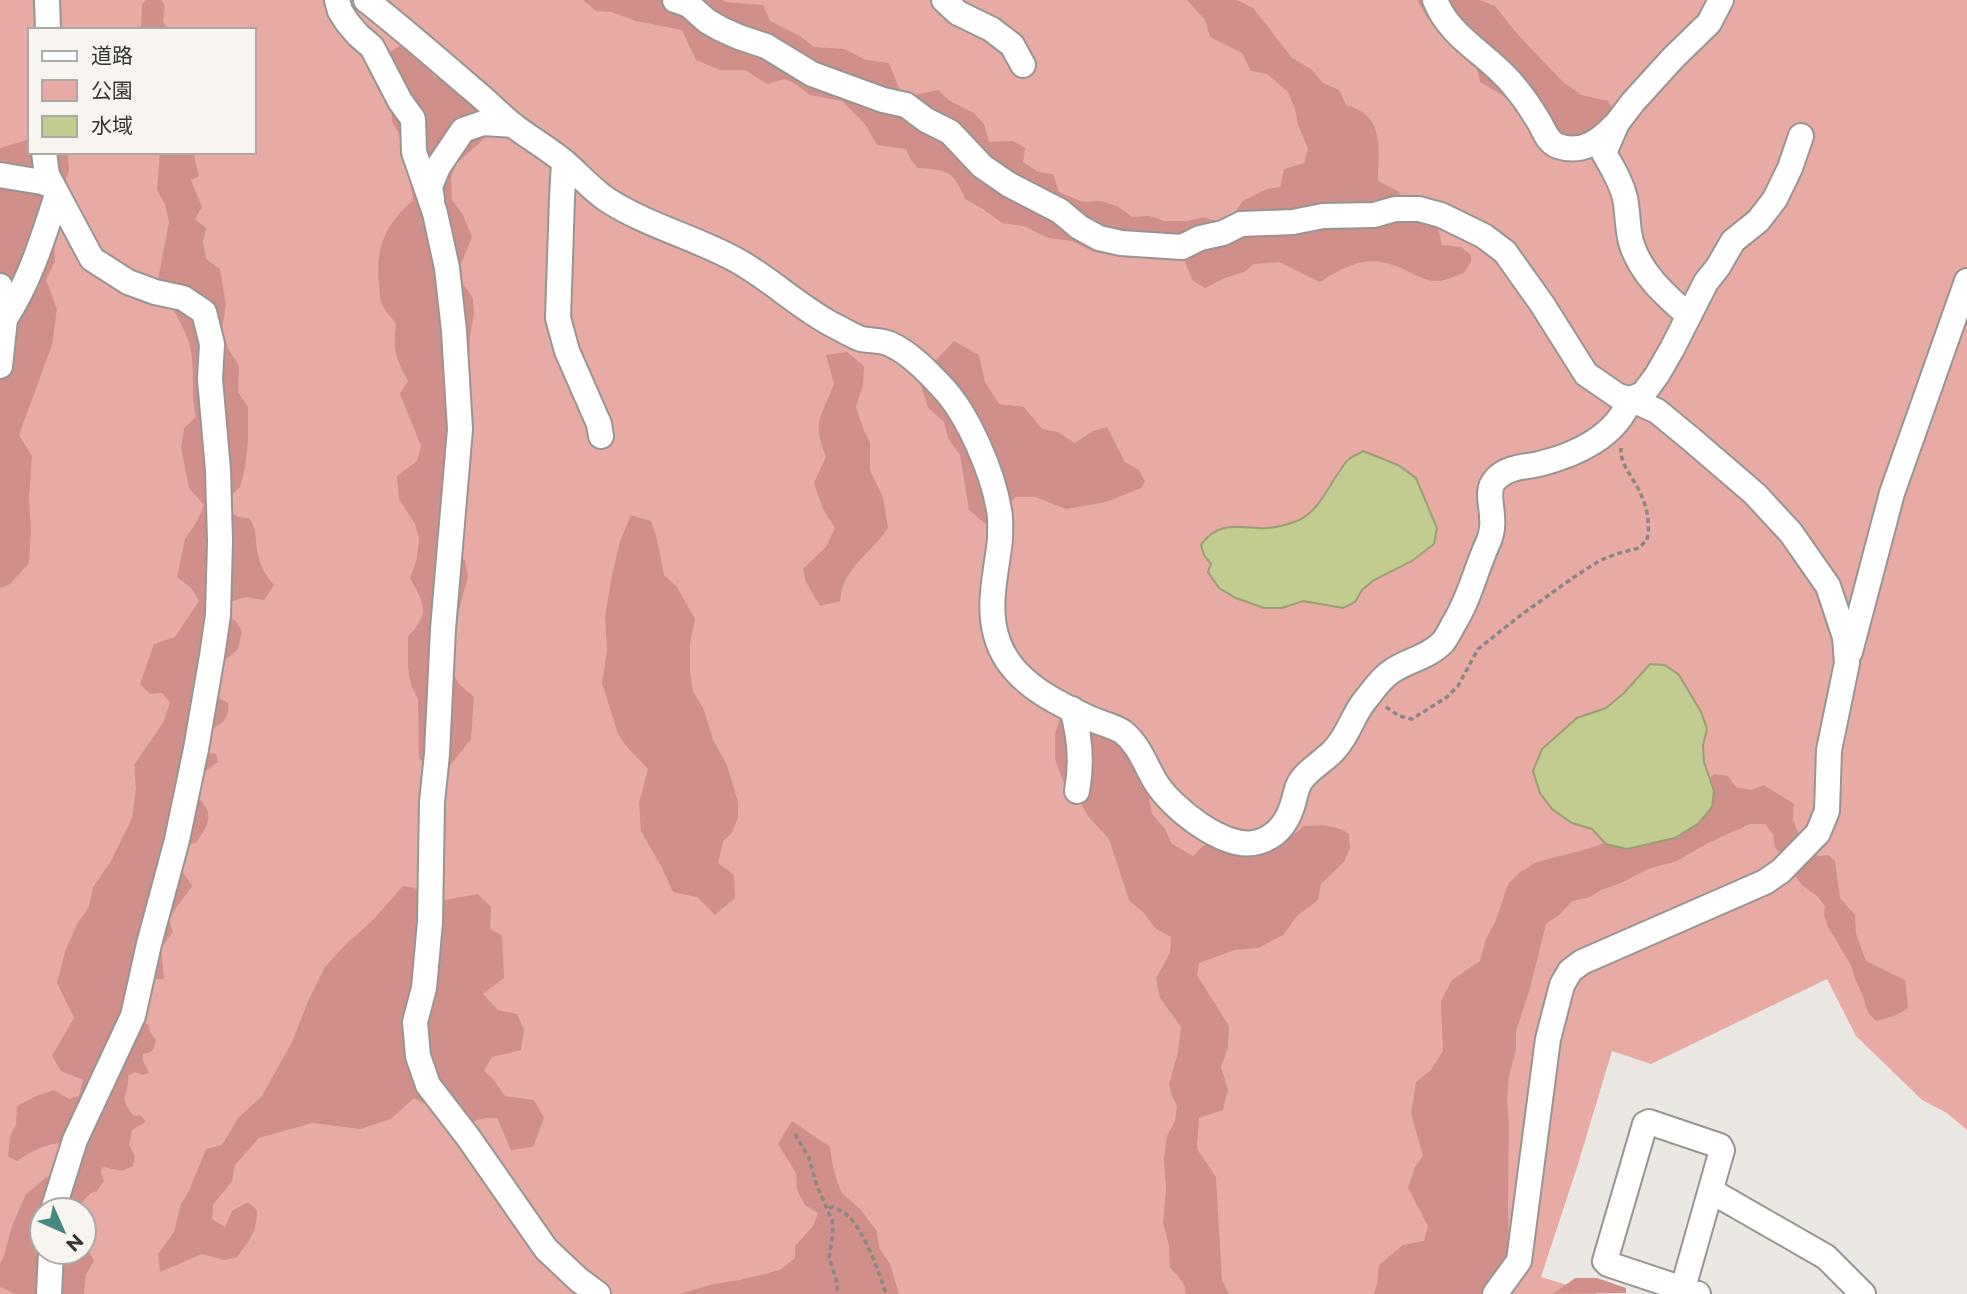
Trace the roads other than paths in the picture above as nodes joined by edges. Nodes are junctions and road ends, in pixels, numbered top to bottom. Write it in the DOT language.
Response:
graph roads {
  1 [pos="47,0"];
  2 [pos="337,0"];
  3 [pos="366,0"];
  4 [pos="675,0"];
  5 [pos="944,0"];
  6 [pos="1435,0"];
  7 [pos="1721,0"];
  8 [pos="48,28"];
  9 [pos="1023,65"];
  10 [pos="1617,123"];
  11 [pos="513,125"];
  12 [pos="1801,136"];
  13 [pos="44,154"];
  14 [pos="565,162"];
  15 [pos="0,174"];
  16 [pos="55,190"];
  17 [pos="435,213"];
  18 [pos="1967,281"];
  19 [pos="0,286"];
  20 [pos="1688,315"];
  21 [pos="5,318"];
  22 [pos="0,366"];
  23 [pos="1627,407"];
  24 [pos="601,436"];
  25 [pos="1847,663"];
  26 [pos="1072,709"];
  27 [pos="1077,791"];
  28 [pos="1711,1191"];
  29 [pos="57,1196"];
  30 [pos="50,1266"];
  31 [pos="1687,1292"];
  32 [pos="1496,1293"];
  33 [pos="49,1294"];
  34 [pos="598,1294"];
  35 [pos="1863,1294"];
  1 -- 8 [label="street"];
  2 -- 17 [label="street"];
  3 -- 11 [label="street"];
  4 -- 23 [label="street"];
  5 -- 9 [label="street"];
  6 -- 10 [label="street"];
  7 -- 10 [label="street"];
  10 -- 20 [label="street"];
  11 -- 14 [label="street"];
  11 -- 17 [label="street"];
  12 -- 20 [label="street"];
  13 -- 16 [label="street"];
  14 -- 24 [label="street"];
  14 -- 26 [label="street"];
  15 -- 16 [label="street"];
  16 -- 21 [label="street"];
  16 -- 29 [label="street"];
  17 -- 34 [label="street"];
  18 -- 25 [label="street"];
  19 -- 21 [label="street"];
  20 -- 23 [label="street"];
  21 -- 22 [label="street"];
  23 -- 25 [label="street"];
  23 -- 26 [label="street"];
  25 -- 32 [label="street"];
  26 -- 27 [label="street"];
  28 -- 31 [label="street"];
  28 -- 31 [label="street"];
  28 -- 35 [label="street"];
  30 -- 33 [label="street"];
}
